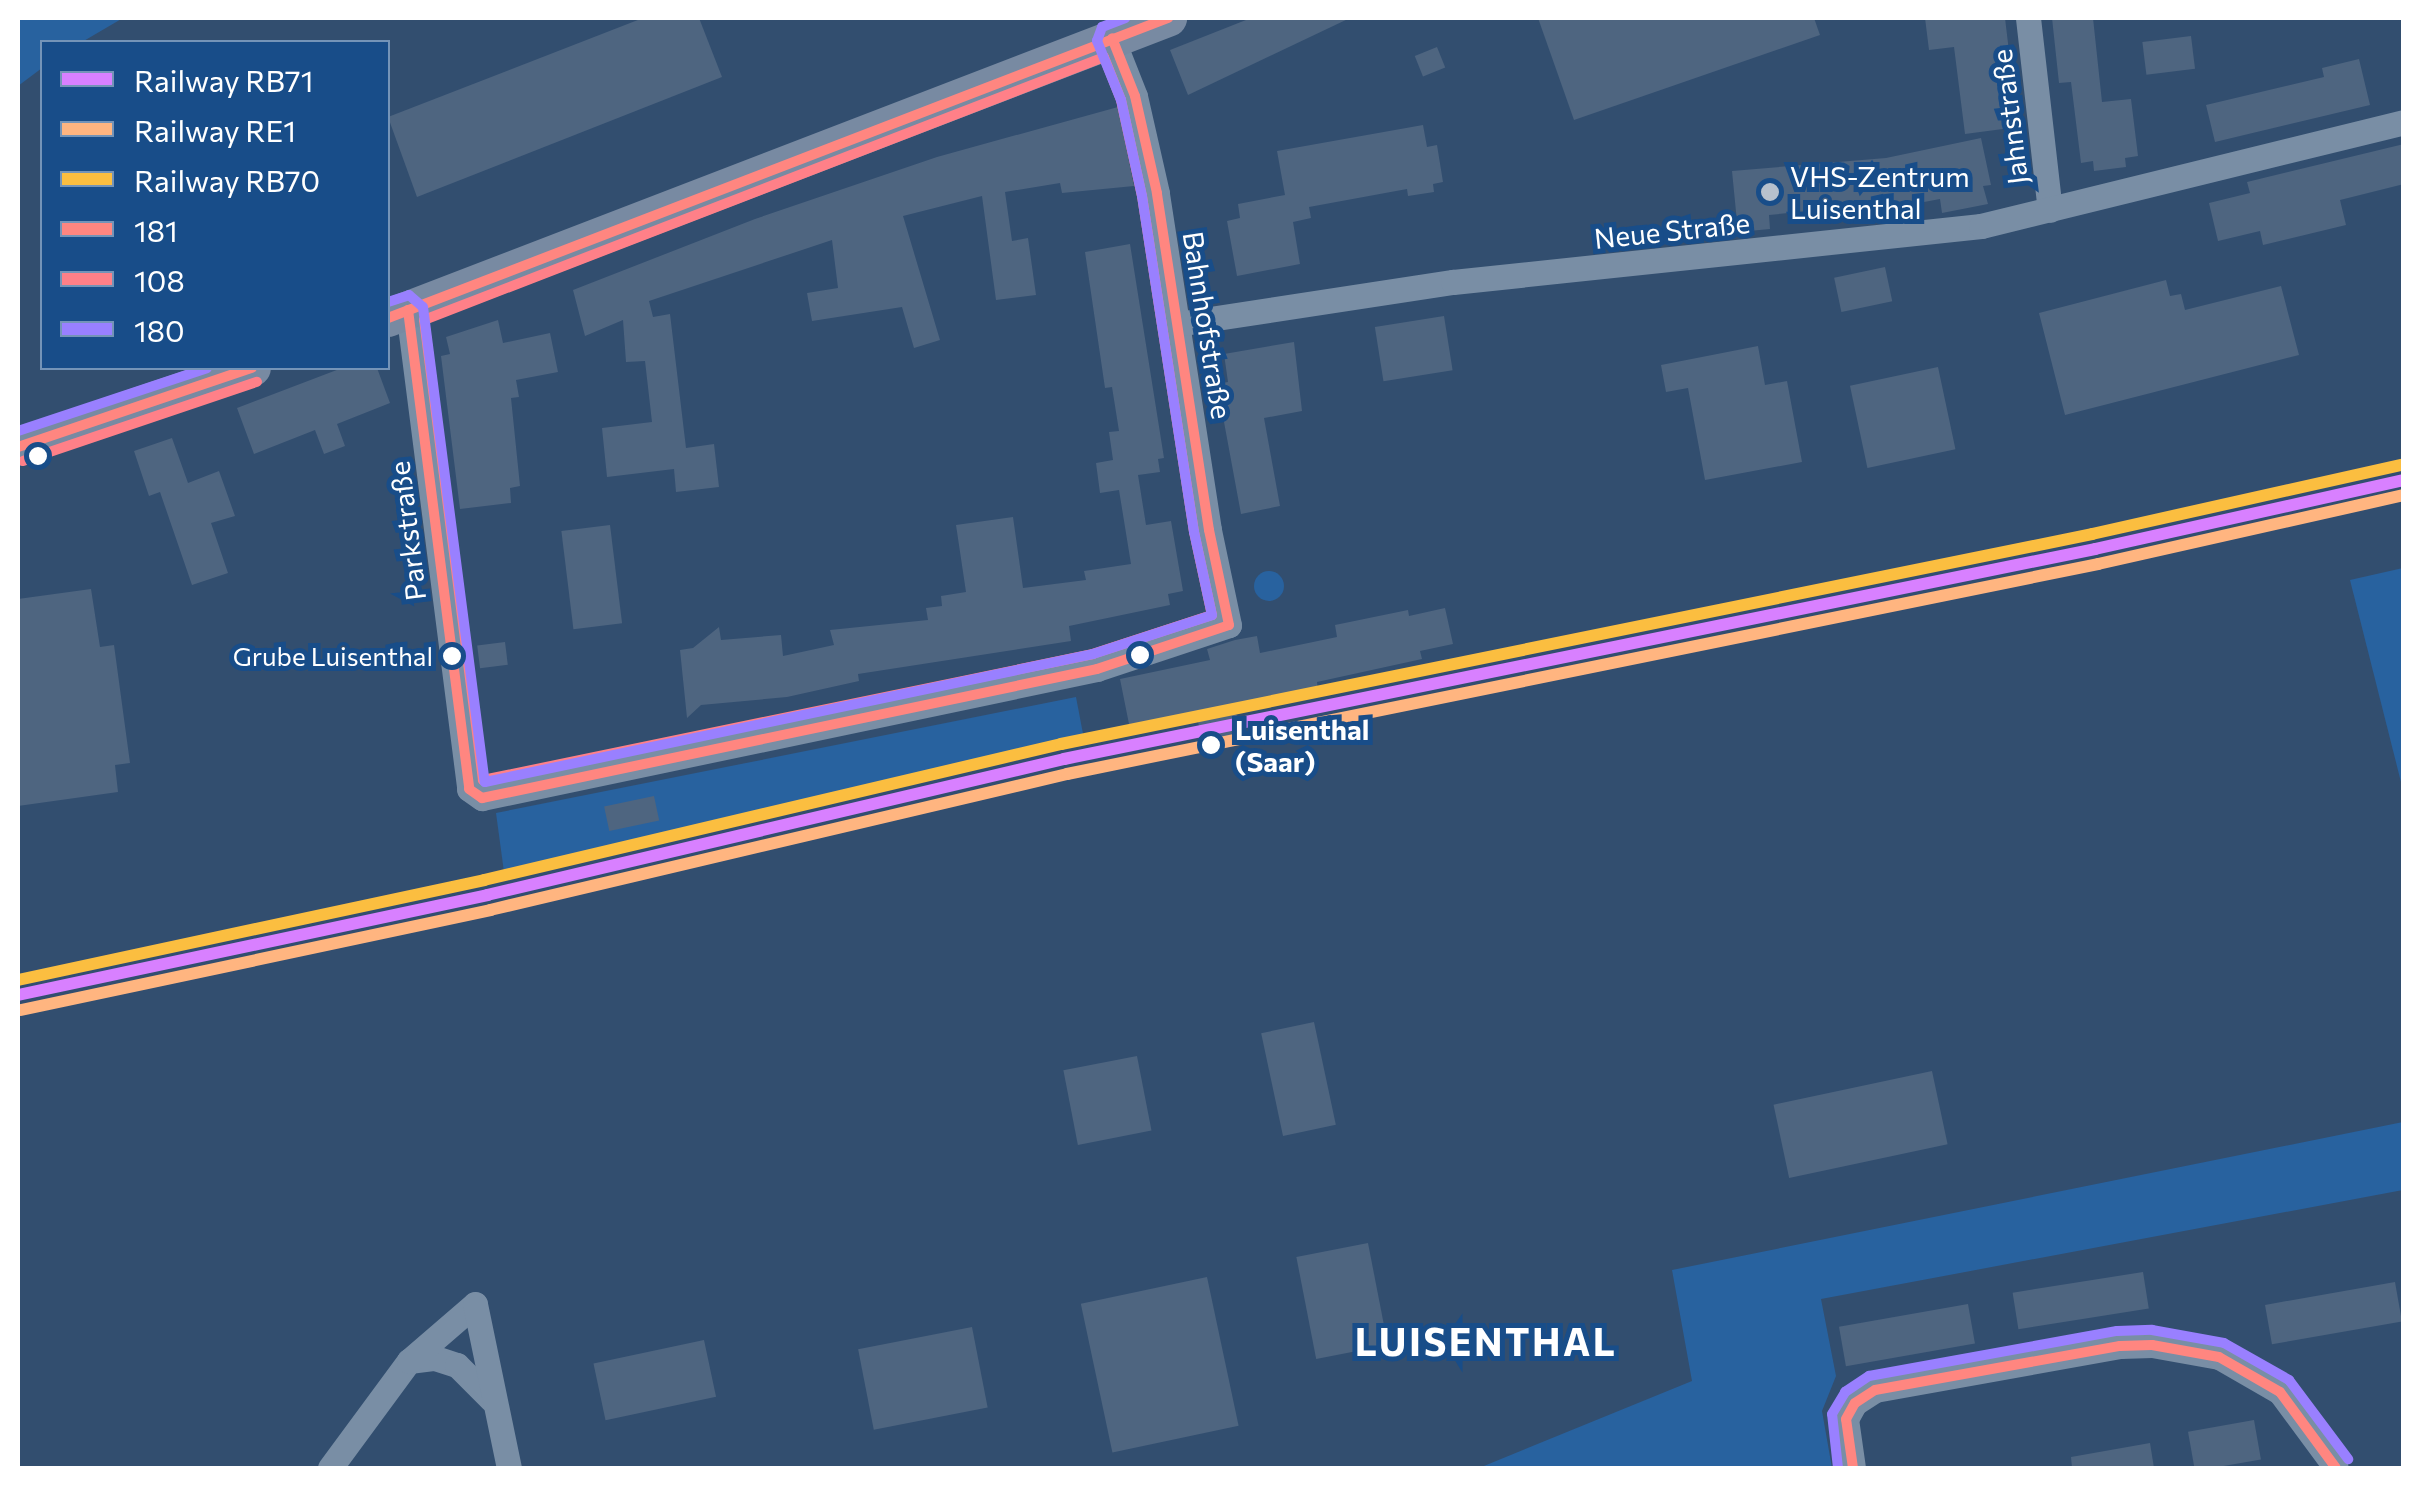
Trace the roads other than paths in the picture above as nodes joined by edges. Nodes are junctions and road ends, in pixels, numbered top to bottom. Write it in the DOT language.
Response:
graph roads {
  1 [pos="1168,18"];
  2 [pos="2028,18"];
  3 [pos="1112,38"];
  4 [pos="2404,122"];
  5 [pos="2050,210"];
  6 [pos="398,314"];
  7 [pos="1176,324"];
  8 [pos="246,370"];
  9 [pos="18,448"];
  10 [pos="1229,625"];
  11 [pos="409,1361"];
  12 [pos="495,1404"];
  13 [pos="330,1468"];
  14 [pos="509,1468"];
  15 [pos="1853,1468"];
  16 [pos="2336,1468"];
  1 -- 3 [label="main road"];
  2 -- 5 [label="street, Jahnstraße"];
  3 -- 6 [label="main road"];
  3 -- 7 [label="street, Bahnhofstraße"];
  4 -- 5 [label="street, Neue Straße"];
  5 -- 7 [label="street, Neue Straße"];
  6 -- 10 [label="street, Parkstraße"];
  7 -- 10 [label="street, Bahnhofstraße"];
  8 -- 9 [label="main road"];
  11 -- 12 [label="street"];
  11 -- 12 [label="street"];
  11 -- 13 [label="street"];
  12 -- 14 [label="street"];
  15 -- 16 [label="street"];
}
